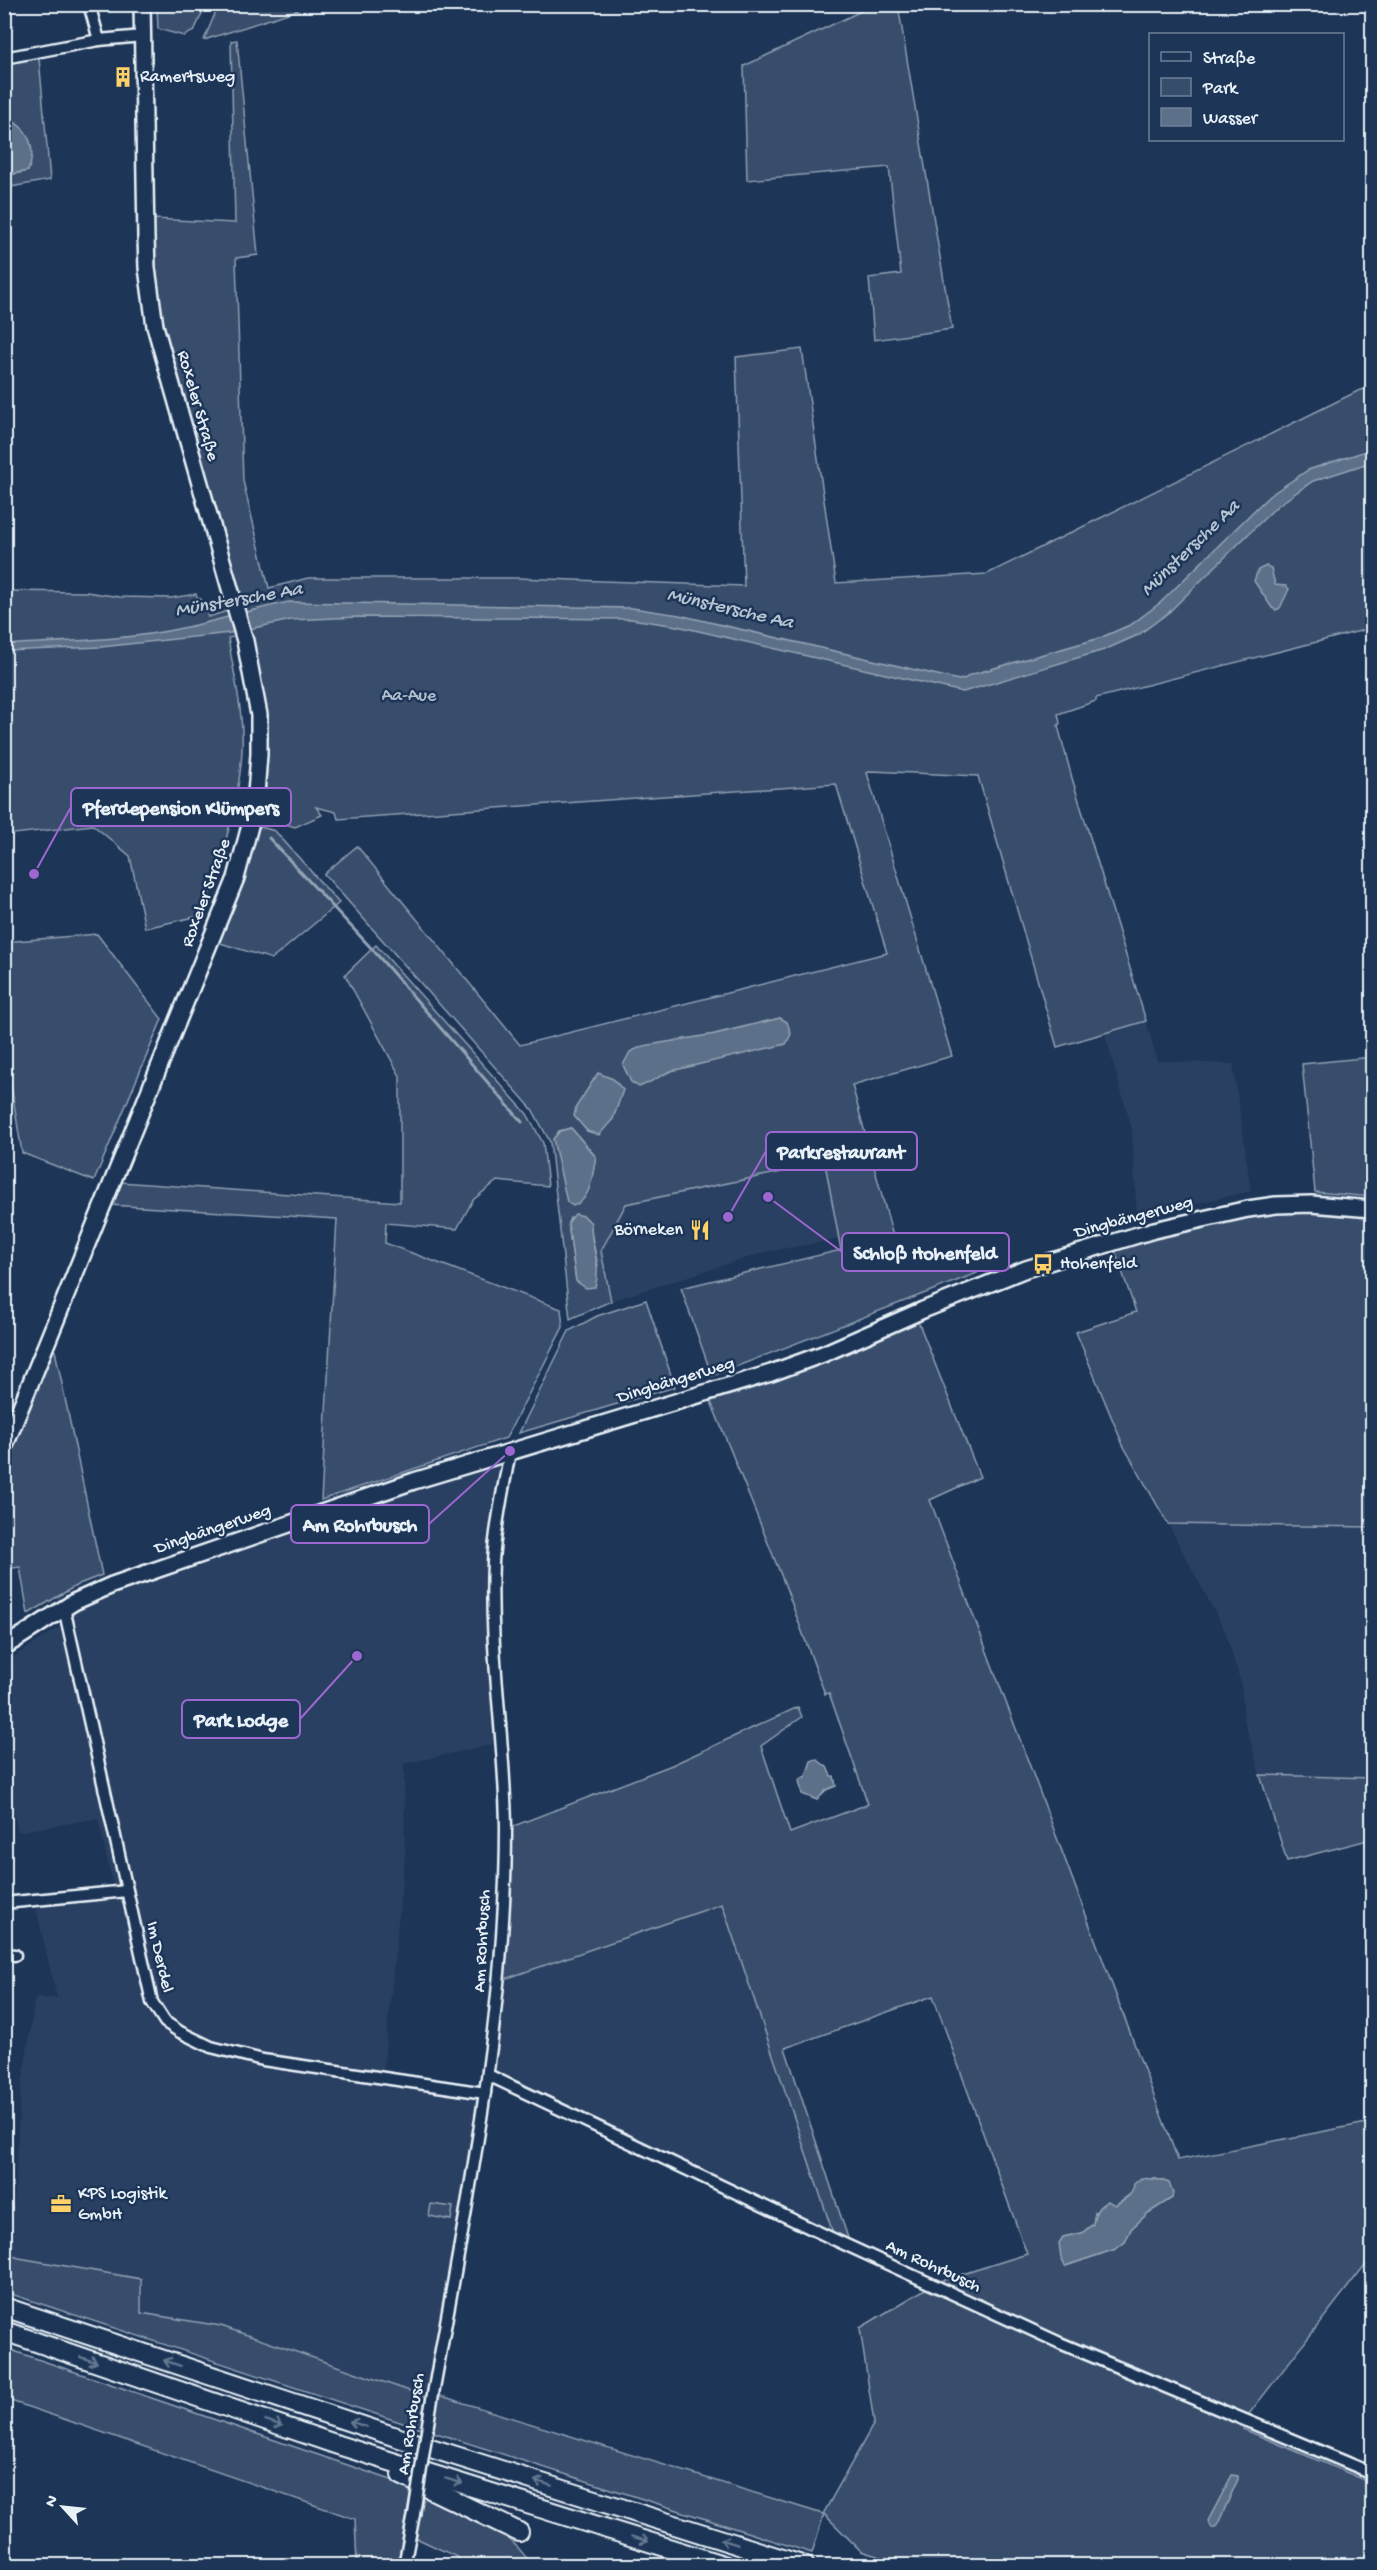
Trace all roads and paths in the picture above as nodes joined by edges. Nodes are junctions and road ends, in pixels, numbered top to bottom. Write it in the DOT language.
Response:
graph roads {
  1 [pos="89,4"];
  2 [pos="141,4"];
  3 [pos="143,36"];
  4 [pos="99,40"];
  5 [pos="4,58"];
  6 [pos="1372,1209"];
  7 [pos="4,1448"];
  8 [pos="510,1451"];
  9 [pos="64,1608"];
  10 [pos="4,1647"];
  11 [pos="127,1891"];
  12 [pos="4,1902"];
  13 [pos="488,2075"];
  14 [pos="486,2093"];
  15 [pos="4,2307"];
  16 [pos="4,2331"];
  17 [pos="338,2445"];
  18 [pos="1372,2472"];
  19 [pos="519,2532"];
  20 [pos="404,2565"];
  21 [pos="726,2565"];
  22 [pos="805,2565"];
  1 -- 4 [label="street"];
  2 -- 3 [label="main road, Roxeler Straße"];
  3 -- 4 [label="street"];
  3 -- 7 [label="main road, Roxeler Straße"];
  4 -- 5 [label="street"];
  6 -- 8 [label="main road, Dingbängerweg"];
  8 -- 9 [label="main road, Dingbängerweg"];
  8 -- 13 [label="street, Am Rohrbusch"];
  9 -- 10 [label="main road, Dingbängerweg"];
  9 -- 11 [label="street, Im Derdel"];
  11 -- 12 [label="street"];
  11 -- 14 [label="street, Im Derdel"];
  13 -- 14 [label="street, Am Rohrbusch"];
  13 -- 18 [label="street, Am Rohrbusch"];
  14 -- 20 [label="street, Am Rohrbusch, bridge"];
  22 -- 15 [label="highway, one-way"];
  16 -- 17 [label="highway, one-way"];
  17 -- 19 [label="highway"];
  17 -- 21 [label="highway, one-way"];
}
